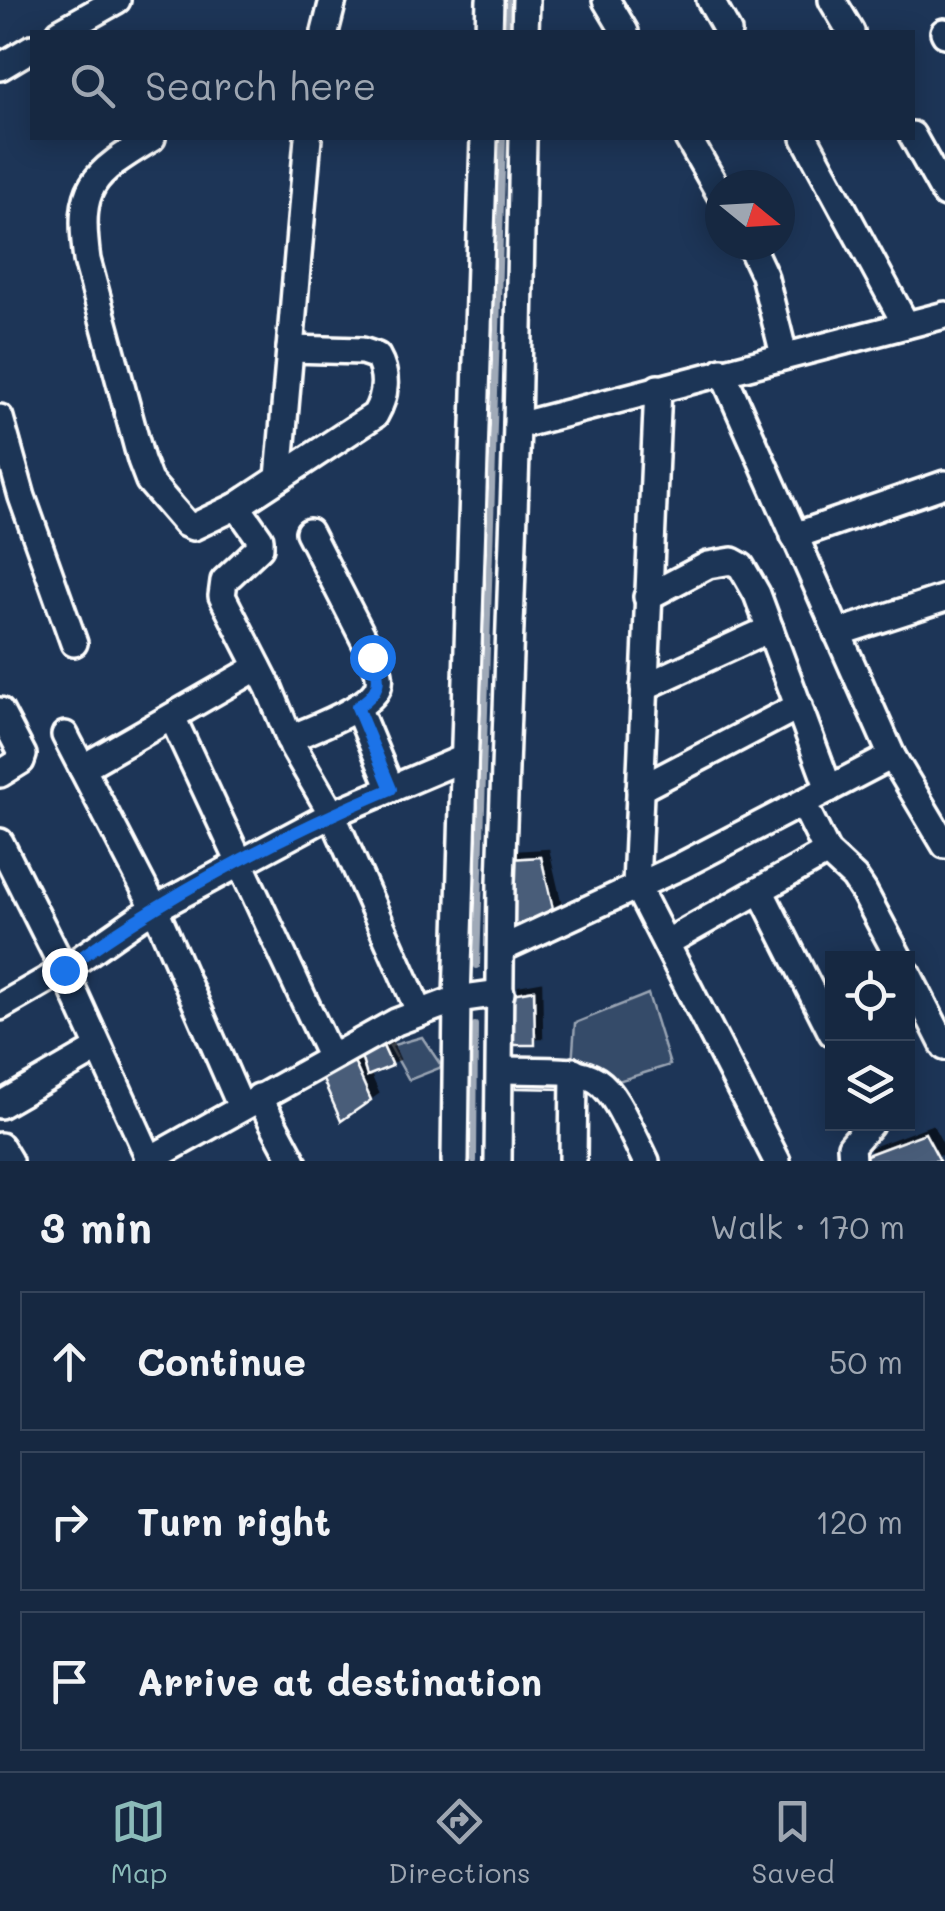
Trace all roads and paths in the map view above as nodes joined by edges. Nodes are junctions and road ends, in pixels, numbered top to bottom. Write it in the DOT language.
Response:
graph roads {
  1 [pos="116,0"];
  2 [pos="333,0"];
  3 [pos="490,0"];
  4 [pos="526,0"];
  5 [pos="606,0"];
  6 [pos="710,0"];
  7 [pos="832,0"];
  8 [pos="64,30"];
  9 [pos="326,30"];
  10 [pos="489,30"];
  11 [pos="525,30"];
  12 [pos="624,30"];
  13 [pos="727,30"];
  14 [pos="847,30"];
  15 [pos="30,49"];
  16 [pos="0,67"];
  17 [pos="149,140"];
  18 [pos="308,140"];
  19 [pos="484,140"];
  20 [pos="523,140"];
  21 [pos="689,140"];
  22 [pos="806,140"];
  23 [pos="915,140"];
  24 [pos="706,170"];
  25 [pos="945,194"];
  26 [pos="757,260"];
  27 [pos="945,315"];
  28 [pos="906,324"];
  29 [pos="290,348"];
  30 [pos="784,355"];
  31 [pos="722,371"];
  32 [pos="658,388"];
  33 [pos="0,418"];
  34 [pos="517,426"];
  35 [pos="279,478"];
  36 [pos="945,484"];
  37 [pos="237,506"];
  38 [pos="309,532"];
  39 [pos="794,536"];
  40 [pos="647,597"];
  41 [pos="945,598"];
  42 [pos="770,628"];
  43 [pos="837,633"];
  44 [pos="74,644"];
  45 [pos="258,667"];
  46 [pos="644,687"];
  47 [pos="798,706"];
  48 [pos="357,707"];
  49 [pos="0,710"];
  50 [pos="172,716"];
  51 [pos="64,734"];
  52 [pos="290,739"];
  53 [pos="892,756"];
  54 [pos="464,758"];
  55 [pos="82,768"];
  56 [pos="0,774"];
  57 [pos="391,789"];
  58 [pos="640,789"];
  59 [pos="829,789"];
  60 [pos="803,802"];
  61 [pos="332,814"];
  62 [pos="0,842"];
  63 [pos="945,845"];
  64 [pos="827,852"];
  65 [pos="242,862"];
  66 [pos="636,886"];
  67 [pos="760,890"];
  68 [pos="155,909"];
  69 [pos="666,943"];
  70 [pos="501,949"];
  71 [pos="895,951"];
  72 [pos="64,970"];
  73 [pos="915,988"];
  74 [pos="501,993"];
  75 [pos="457,999"];
  76 [pos="0,1008"];
  77 [pos="420,1013"];
  78 [pos="825,1019"];
  79 [pos="945,1046"];
  80 [pos="98,1048"];
  81 [pos="330,1056"];
  82 [pos="500,1070"];
  83 [pos="574,1071"];
  84 [pos="250,1102"];
  85 [pos="0,1105"];
  86 [pos="864,1131"];
  87 [pos="0,1146"];
  88 [pos="181,1152"];
  89 [pos="148,1160"];
  90 [pos="9,1161"];
  91 [pos="293,1161"];
  92 [pos="455,1161"];
  93 [pos="498,1161"];
  94 [pos="574,1161"];
  95 [pos="646,1161"];
  96 [pos="776,1161"];
  97 [pos="852,1161"];
  1 -- 8 [label="street"];
  2 -- 9 [label="street"];
  3 -- 10 [label="street"];
  4 -- 11 [label="street"];
  5 -- 12 [label="street"];
  6 -- 13 [label="street"];
  7 -- 14 [label="street"];
  15 -- 16 [label="street"];
  17 -- 37 [label="street"];
  18 -- 29 [label="street"];
  19 -- 54 [label="street"];
  20 -- 34 [label="street"];
  21 -- 24 [label="street"];
  22 -- 28 [label="street"];
  23 -- 25 [label="street"];
  26 -- 30 [label="street"];
  27 -- 28 [label="street"];
  28 -- 30 [label="street"];
  29 -- 35 [label="street"];
  29 -- 35 [label="street"];
  30 -- 31 [label="street"];
  31 -- 32 [label="street"];
  31 -- 39 [label="street"];
  32 -- 34 [label="street"];
  32 -- 40 [label="street"];
  33 -- 44 [label="street"];
  34 -- 70 [label="street"];
  35 -- 37 [label="street"];
  36 -- 39 [label="street"];
  37 -- 45 [label="street"];
  38 -- 48 [label="street"];
  39 -- 43 [label="street"];
  40 -- 42 [label="street"];
  40 -- 46 [label="street"];
  41 -- 43 [label="street"];
  42 -- 46 [label="street"];
  42 -- 47 [label="street"];
  43 -- 53 [label="street"];
  45 -- 50 [label="street"];
  45 -- 52 [label="street"];
  46 -- 58 [label="street"];
  47 -- 58 [label="street"];
  47 -- 59 [label="street"];
  48 -- 52 [label="street"];
  48 -- 57 [label="street"];
  49 -- 56 [label="street"];
  50 -- 55 [label="street"];
  50 -- 65 [label="street"];
  51 -- 55 [label="street"];
  52 -- 61 [label="street"];
  53 -- 59 [label="street"];
  53 -- 63 [label="street"];
  54 -- 57 [label="street"];
  54 -- 75 [label="street"];
  55 -- 68 [label="street"];
  57 -- 61 [label="street"];
  58 -- 66 [label="street"];
  59 -- 60 [label="street"];
  60 -- 64 [label="street"];
  60 -- 66 [label="street"];
  61 -- 65 [label="street"];
  61 -- 77 [label="street"];
  62 -- 72 [label="street"];
  64 -- 67 [label="street"];
  64 -- 71 [label="street"];
  65 -- 68 [label="street"];
  65 -- 81 [label="street"];
  66 -- 69 [label="street"];
  66 -- 70 [label="street"];
  67 -- 69 [label="street"];
  67 -- 78 [label="street"];
  68 -- 72 [label="street"];
  68 -- 84 [label="street"];
  69 -- 96 [label="street"];
  70 -- 74 [label="street"];
  72 -- 76 [label="street"];
  72 -- 80 [label="street"];
  73 -- 79 [label="street"];
  74 -- 75 [label="street"];
  74 -- 82 [label="street"];
  75 -- 77 [label="street"];
  75 -- 92 [label="street"];
  77 -- 81 [label="street"];
  80 -- 85 [label="street"];
  80 -- 89 [label="street"];
  81 -- 84 [label="street"];
  82 -- 83 [label="street"];
  82 -- 93 [label="street"];
  83 -- 94 [label="street"];
  83 -- 95 [label="street"];
  84 -- 88 [label="street"];
  84 -- 91 [label="street"];
  86 -- 97 [label="street"];
  87 -- 90 [label="street"];
  88 -- 89 [label="street"];
}
